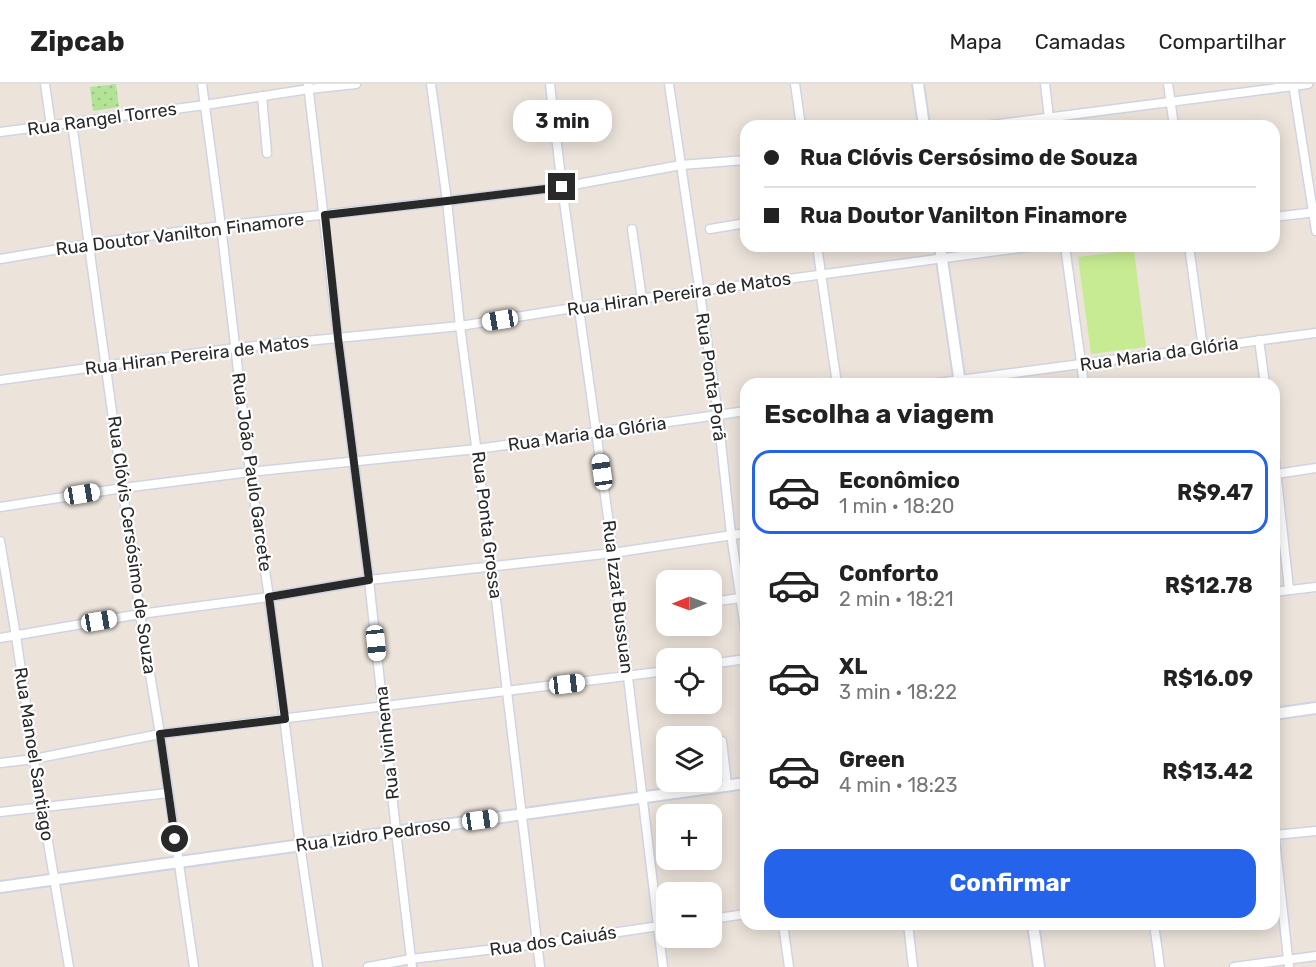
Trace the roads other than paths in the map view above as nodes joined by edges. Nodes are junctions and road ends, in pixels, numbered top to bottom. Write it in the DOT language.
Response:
graph roads {
  1 [pos="45,84"];
  2 [pos="202,84"];
  3 [pos="356,84"];
  4 [pos="431,84"];
  5 [pos="550,84"];
  6 [pos="669,84"];
  7 [pos="795,84"];
  8 [pos="918,84"];
  9 [pos="1045,84"];
  10 [pos="1168,84"];
  11 [pos="1308,84"];
  12 [pos="1293,85"];
  13 [pos="309,87"];
  14 [pos="262,96"];
  15 [pos="1170,103"];
  16 [pos="205,105"];
  17 [pos="800,120"];
  18 [pos="923,120"];
  19 [pos="1049,120"];
  20 [pos="1062,120"];
  21 [pos="1173,120"];
  22 [pos="72,123"];
  23 [pos="51,126"];
  24 [pos="0,132"];
  25 [pos="267,153"];
  26 [pos="740,160"];
  27 [pos="681,165"];
  28 [pos="562,187"];
  29 [pos="447,201"];
  30 [pos="1315,212"];
  31 [pos="325,215"];
  32 [pos="1280,216"];
  33 [pos="740,224"];
  34 [pos="221,226"];
  35 [pos="632,229"];
  36 [pos="710,229"];
  37 [pos="1316,231"];
  38 [pos="89,244"];
  39 [pos="819,252"];
  40 [pos="941,252"];
  41 [pos="992,252"];
  42 [pos="1066,252"];
  43 [pos="1190,252"];
  44 [pos="0,259"];
  45 [pos="942,259"];
  46 [pos="822,275"];
  47 [pos="699,291"];
  48 [pos="642,299"];
  49 [pos="579,307"];
  50 [pos="460,326"];
  51 [pos="1316,333"];
  52 [pos="338,338"];
  53 [pos="1259,340"];
  54 [pos="235,348"];
  55 [pos="1203,348"];
  56 [pos="1081,364"];
  57 [pos="106,367"];
  58 [pos="836,378"];
  59 [pos="958,378"];
  60 [pos="986,378"];
  61 [pos="1083,378"];
  62 [pos="1264,378"];
  63 [pos="0,380"];
  64 [pos="740,412"];
  65 [pos="718,415"];
  66 [pos="596,432"];
  67 [pos="477,449"];
  68 [pos="354,461"];
  69 [pos="1316,468"];
  70 [pos="250,472"];
  71 [pos="1280,473"];
  72 [pos="123,488"];
  73 [pos="0,507"];
  74 [pos="1280,509"];
  75 [pos="740,533"];
  76 [pos="732,534"];
  77 [pos="0,541"];
  78 [pos="613,553"];
  79 [pos="492,566"];
  80 [pos="369,580"];
  81 [pos="1316,587"];
  82 [pos="1289,589"];
  83 [pos="1280,591"];
  84 [pos="269,597"];
  85 [pos="740,598"];
  86 [pos="722,600"];
  87 [pos="140,614"];
  88 [pos="16,636"];
  89 [pos="0,638"];
  90 [pos="740,660"];
  91 [pos="722,662"];
  92 [pos="656,672"];
  93 [pos="628,676"];
  94 [pos="507,691"];
  95 [pos="383,706"];
  96 [pos="1316,708"];
  97 [pos="1280,713"];
  98 [pos="285,719"];
  99 [pos="160,734"];
  100 [pos="722,741"];
  101 [pos="34,759"];
  102 [pos="0,763"];
  103 [pos="740,784"];
  104 [pos="728,785"];
  105 [pos="168,793"];
  106 [pos="643,797"];
  107 [pos="42,807"];
  108 [pos="0,812"];
  109 [pos="522,814"];
  110 [pos="396,831"];
  111 [pos="1316,831"];
  112 [pos="1280,834"];
  113 [pos="300,845"];
  114 [pos="178,862"];
  115 [pos="55,879"];
  116 [pos="656,885"];
  117 [pos="0,886"];
  118 [pos="1280,889"];
  119 [pos="740,915"];
  120 [pos="722,917"];
  121 [pos="656,926"];
  122 [pos="784,930"];
  123 [pos="909,930"];
  124 [pos="1034,930"];
  125 [pos="1155,930"];
  126 [pos="537,944"];
  127 [pos="663,948"];
  128 [pos="1316,956"];
  129 [pos="412,963"];
  130 [pos="1288,963"];
  131 [pos="69,967"];
  132 [pos="194,967"];
  133 [pos="318,967"];
  134 [pos="368,967"];
  135 [pos="540,967"];
  136 [pos="663,967"];
  137 [pos="789,967"];
  138 [pos="913,967"];
  139 [pos="1039,967"];
  140 [pos="1160,967"];
  141 [pos="1234,967"];
  1 -- 23 [label="street"];
  2 -- 16 [label="street, Rua João Paulo Garcete"];
  3 -- 13 [label="street, Rua Rangel Torres"];
  4 -- 29 [label="street, Rua Ponta Grossa"];
  5 -- 28 [label="street, Rua Izzat Bussuan"];
  6 -- 27 [label="street, Rua Ponta Porã"];
  7 -- 17 [label="street"];
  8 -- 18 [label="street"];
  9 -- 19 [label="street"];
  10 -- 15 [label="street"];
  11 -- 12 [label="street"];
  12 -- 15 [label="street"];
  12 -- 30 [label="street"];
  13 -- 14 [label="street, Rua Rangel Torres"];
  13 -- 31 [label="street, Rua Ivinhema"];
  14 -- 16 [label="street, Rua Rangel Torres"];
  14 -- 25 [label="street"];
  15 -- 20 [label="street"];
  15 -- 21 [label="street"];
  16 -- 22 [label="street, Rua Rangel Torres"];
  16 -- 34 [label="street, Rua João Paulo Garcete"];
  22 -- 23 [label="street, Rua Rangel Torres"];
  22 -- 38 [label="street, Rua Clóvis Cersósimo de Souza"];
  23 -- 24 [label="street, Rua Rangel Torres"];
  26 -- 27 [label="street, Rua Doutor Vanilton Finamore"];
  27 -- 28 [label="street, Rua Doutor Vanilton Finamore"];
  27 -- 47 [label="street, Rua Ponta Porã"];
  28 -- 29 [label="street, Rua Doutor Vanilton Finamore"];
  28 -- 49 [label="street, Rua Izzat Bussuan"];
  29 -- 31 [label="street, Rua Doutor Vanilton Finamore"];
  29 -- 50 [label="street, Rua Ponta Grossa"];
  30 -- 32 [label="street"];
  30 -- 37 [label="street"];
  31 -- 34 [label="street, Rua Doutor Vanilton Finamore"];
  31 -- 52 [label="street, Rua Ivinhema"];
  33 -- 36 [label="street"];
  34 -- 38 [label="street, Rua Doutor Vanilton Finamore"];
  34 -- 54 [label="street, Rua João Paulo Garcete"];
  35 -- 48 [label="street"];
  38 -- 44 [label="street, Rua Doutor Vanilton Finamore"];
  38 -- 57 [label="street, Rua Clóvis Cersósimo de Souza"];
  39 -- 46 [label="street"];
  40 -- 45 [label="street"];
  41 -- 45 [label="street, Rua Hiran Pereira de Matos"];
  42 -- 56 [label="street"];
  43 -- 55 [label="street"];
  45 -- 46 [label="street, Rua Hiran Pereira de Matos"];
  45 -- 59 [label="street"];
  46 -- 47 [label="street, Rua Hiran Pereira de Matos"];
  46 -- 58 [label="street"];
  47 -- 48 [label="street, Rua Hiran Pereira de Matos"];
  47 -- 65 [label="street, Rua Ponta Porã"];
  48 -- 49 [label="street, Rua Hiran Pereira de Matos"];
  49 -- 50 [label="street, Rua Hiran Pereira de Matos"];
  49 -- 66 [label="street, Rua Izzat Bussuan"];
  50 -- 52 [label="street, Rua Hiran Pereira de Matos"];
  50 -- 67 [label="street, Rua Ponta Grossa"];
  51 -- 53 [label="street, Rua Maria da Glória"];
  52 -- 54 [label="street, Rua Hiran Pereira de Matos"];
  52 -- 68 [label="street, Rua Ivinhema"];
  53 -- 55 [label="street, Rua Maria da Glória"];
  53 -- 62 [label="street"];
  54 -- 57 [label="street, Rua Hiran Pereira de Matos"];
  54 -- 70 [label="street, Rua João Paulo Garcete"];
  55 -- 56 [label="street, Rua Maria da Glória"];
  56 -- 60 [label="street, Rua Maria da Glória"];
  56 -- 61 [label="street"];
  57 -- 63 [label="street, Rua Hiran Pereira de Matos"];
  57 -- 72 [label="street, Rua Clóvis Cersósimo de Souza"];
  64 -- 65 [label="street, Rua Maria da Glória"];
  65 -- 66 [label="street, Rua Maria da Glória"];
  65 -- 76 [label="street, Rua Ponta Porã"];
  66 -- 67 [label="street, Rua Maria da Glória"];
  66 -- 78 [label="street, Rua Izzat Bussuan"];
  67 -- 68 [label="street, Rua Maria da Glória"];
  67 -- 79 [label="street, Rua Ponta Grossa"];
  68 -- 70 [label="street, Rua Maria da Glória"];
  68 -- 80 [label="street, Rua Ivinhema"];
  69 -- 71 [label="street"];
  70 -- 72 [label="street, Rua Maria da Glória"];
  70 -- 84 [label="street, Rua João Paulo Garcete"];
  72 -- 73 [label="street, Rua Maria da Glória"];
  72 -- 87 [label="street, Rua Clóvis Cersósimo de Souza"];
  74 -- 82 [label="street"];
  75 -- 76 [label="street"];
  76 -- 78 [label="street"];
  76 -- 85 [label="street, Rua Ponta Porã"];
  77 -- 88 [label="street, Rua Manoel Santiago"];
  78 -- 79 [label="street"];
  78 -- 93 [label="street, Rua Izzat Bussuan"];
  79 -- 80 [label="street"];
  79 -- 94 [label="street, Rua Ponta Grossa"];
  80 -- 84 [label="street"];
  80 -- 95 [label="street, Rua Ivinhema"];
  81 -- 82 [label="street"];
  82 -- 83 [label="street"];
  84 -- 87 [label="street"];
  84 -- 98 [label="street, Rua João Paulo Garcete"];
  85 -- 86 [label="street"];
  87 -- 88 [label="street"];
  87 -- 99 [label="street, Rua Clóvis Cersósimo de Souza"];
  88 -- 89 [label="street"];
  88 -- 101 [label="street, Rua Manoel Santiago"];
  90 -- 91 [label="street"];
  92 -- 93 [label="street"];
  93 -- 94 [label="street"];
  93 -- 106 [label="street, Rua Izzat Bussuan"];
  94 -- 95 [label="street"];
  94 -- 109 [label="street, Rua Ponta Grossa"];
  95 -- 98 [label="street"];
  95 -- 110 [label="street, Rua Ivinhema"];
  96 -- 97 [label="street"];
  98 -- 99 [label="street"];
  98 -- 113 [label="street, Rua João Paulo Garcete"];
  99 -- 101 [label="street"];
  99 -- 105 [label="street, Rua Clóvis Cersósimo de Souza"];
  100 -- 104 [label="street"];
  101 -- 102 [label="street"];
  101 -- 107 [label="street, Rua Manoel Santiago"];
  103 -- 104 [label="street, Rua Izidro Pedroso"];
  104 -- 106 [label="street, Rua Izidro Pedroso"];
  105 -- 107 [label="street"];
  105 -- 114 [label="street, Rua Clóvis Cersósimo de Souza"];
  106 -- 109 [label="street, Rua Izidro Pedroso"];
  106 -- 116 [label="street, Rua Izzat Bussuan"];
  107 -- 108 [label="street"];
  107 -- 115 [label="street, Rua Manoel Santiago"];
  109 -- 110 [label="street, Rua Izidro Pedroso"];
  109 -- 126 [label="street, Rua Ponta Grossa"];
  110 -- 113 [label="street, Rua Izidro Pedroso"];
  110 -- 129 [label="street, Rua Ivinhema"];
  111 -- 112 [label="street"];
  113 -- 114 [label="street, Rua Izidro Pedroso"];
  113 -- 133 [label="street, Rua João Paulo Garcete"];
  114 -- 115 [label="street, Rua Izidro Pedroso"];
  114 -- 132 [label="street, Rua Clóvis Cersósimo de Souza"];
  115 -- 117 [label="street, Rua Izidro Pedroso"];
  115 -- 131 [label="street, Rua Manoel Santiago"];
  118 -- 130 [label="street"];
  119 -- 120 [label="street"];
  121 -- 126 [label="street, Rua dos Caiuás"];
  122 -- 137 [label="street"];
  123 -- 138 [label="street"];
  124 -- 139 [label="street"];
  125 -- 140 [label="street"];
  126 -- 129 [label="street, Rua dos Caiuás"];
  126 -- 135 [label="street, Rua Ponta Grossa"];
  127 -- 136 [label="street, Rua Izzat Bussuan"];
  128 -- 130 [label="street"];
  129 -- 134 [label="street, Rua dos Caiuás"];
  130 -- 141 [label="street"];
}
